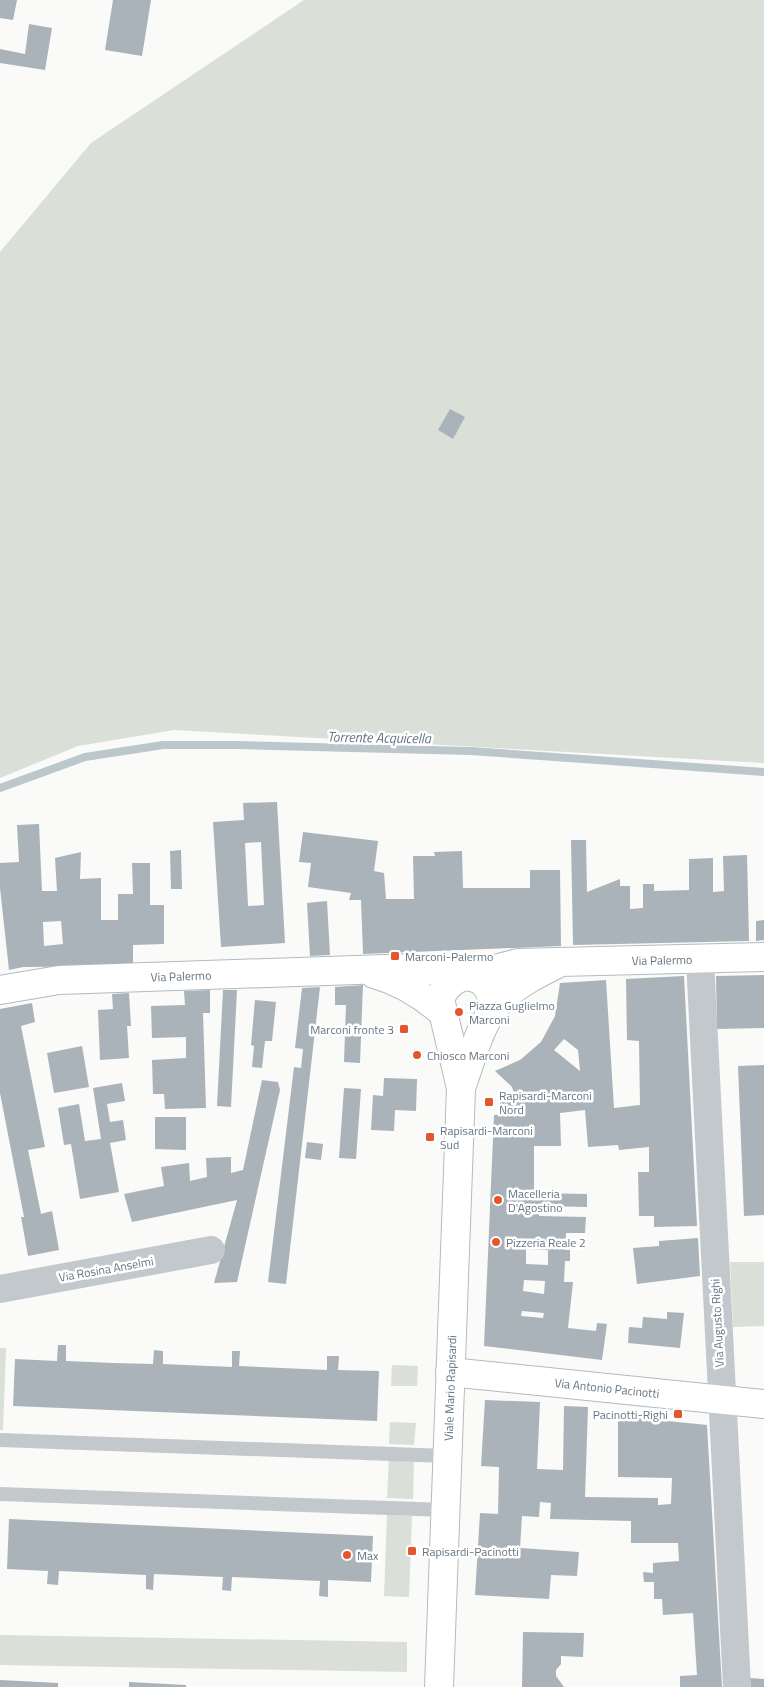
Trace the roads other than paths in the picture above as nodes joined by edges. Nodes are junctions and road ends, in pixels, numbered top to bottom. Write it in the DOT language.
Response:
graph roads {
  1 [pos="764,957"];
  2 [pos="700,960"];
  3 [pos="561,962"];
  4 [pos="363,971"];
  5 [pos="470,977"];
  6 [pos="0,990"];
  7 [pos="444,1016"];
  8 [pos="489,1016"];
  9 [pos="461,1088"];
  10 [pos="211,1250"];
  11 [pos="0,1289"];
  12 [pos="450,1372"];
  13 [pos="721,1399"];
  14 [pos="764,1404"];
  15 [pos="0,1440"];
  16 [pos="447,1456"];
  17 [pos="0,1494"];
  18 [pos="445,1510"];
  19 [pos="439,1687"];
  20 [pos="737,1687"];
  1 -- 2 [label="main road, Via Palermo"];
  2 -- 3 [label="main road, Via Palermo"];
  2 -- 13 [label="street, Via Augusto Righi"];
  3 -- 5 [label="main road, Via Palermo"];
  3 -- 8 [label="main road"];
  4 -- 5 [label="main road"];
  4 -- 6 [label="main road, Via Palermo"];
  4 -- 7 [label="main road"];
  5 -- 7 [label="main road"];
  5 -- 8 [label="main road"];
  7 -- 8 [label="main road"];
  7 -- 9 [label="main road"];
  8 -- 9 [label="main road"];
  9 -- 12 [label="main road, Viale Mario Rapisardi"];
  10 -- 11 [label="street, Via Rosina Anselmi"];
  12 -- 13 [label="main road, Via Antonio Pacinotti"];
  12 -- 16 [label="main road, Viale Mario Rapisardi"];
  13 -- 14 [label="main road, Via Antonio Pacinotti"];
  13 -- 20 [label="street, Via Augusto Righi"];
  15 -- 16 [label="lane"];
  16 -- 18 [label="main road, Viale Mario Rapisardi"];
  17 -- 18 [label="lane"];
  18 -- 19 [label="main road, Viale Mario Rapisardi"];
}
